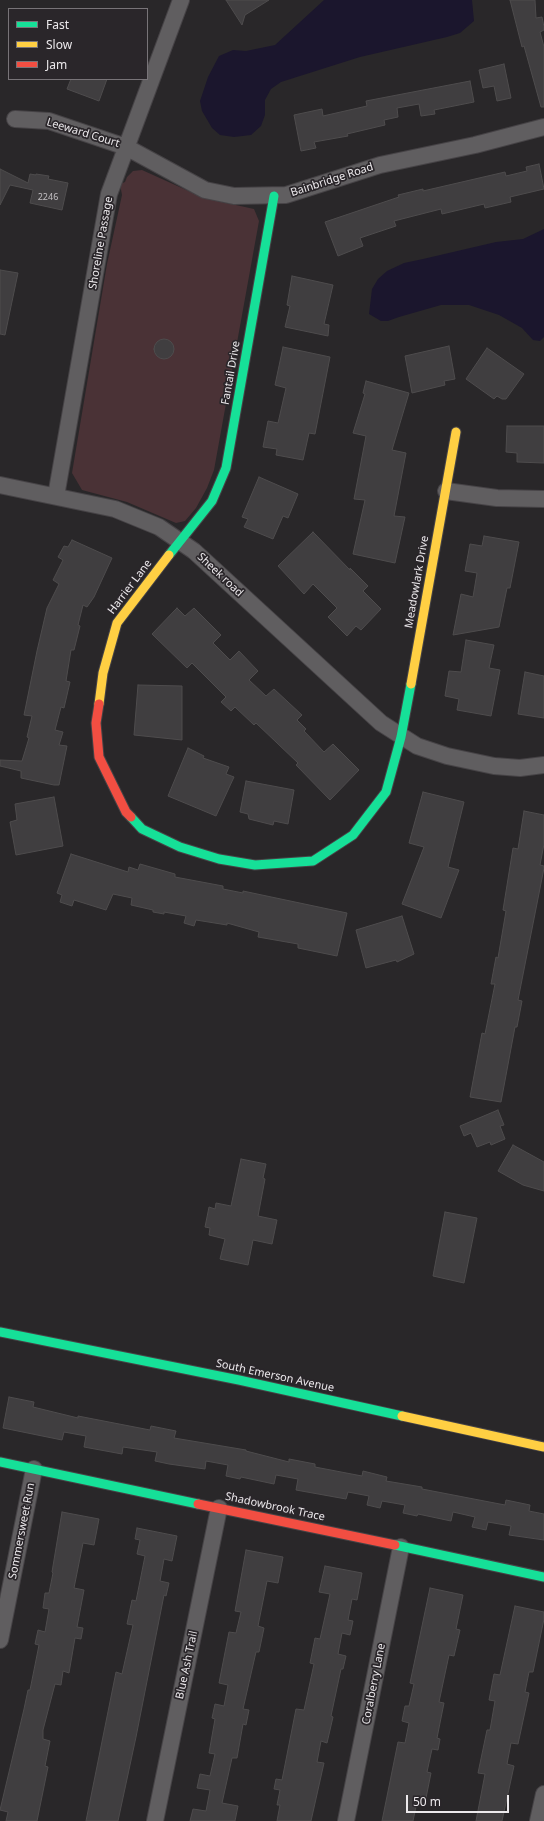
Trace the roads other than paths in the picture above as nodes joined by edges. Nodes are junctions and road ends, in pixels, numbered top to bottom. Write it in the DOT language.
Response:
graph roads {
  1 [pos="181,0"];
  2 [pos="15,119"];
  3 [pos="544,127"];
  4 [pos="126,147"];
  5 [pos="274,196"];
  6 [pos="456,432"];
  7 [pos="0,485"];
  8 [pos="446,491"];
  9 [pos="56,496"];
  10 [pos="544,499"];
  11 [pos="181,542"];
  12 [pos="401,737"];
  13 [pos="544,765"];
  14 [pos="0,1332"];
  15 [pos="544,1447"];
  16 [pos="0,1462"];
  17 [pos="34,1469"];
  18 [pos="220,1508"];
  19 [pos="401,1547"];
  20 [pos="544,1577"];
  21 [pos="0,1640"];
  22 [pos="544,1794"];
  23 [pos="155,1821"];
  24 [pos="346,1821"];
  25 [pos="538,1821"];
  1 -- 4 [label="street, Shoreline Passage"];
  2 -- 4 [label="street, Leeward Court"];
  3 -- 5 [label="street, Bainbridge Road"];
  4 -- 5 [label="street, Bainbridge Road"];
  4 -- 9 [label="street, Shoreline Passage"];
  5 -- 11 [label="street, Fantail Drive"];
  6 -- 8 [label="street, Meadowlark Drive"];
  7 -- 9 [label="street, Sheek road"];
  8 -- 10 [label="street"];
  8 -- 12 [label="street, Meadowlark Drive"];
  9 -- 11 [label="street, Sheek road"];
  11 -- 12 [label="street, Sheek road"];
  11 -- 12 [label="street, Harrier Lane"];
  12 -- 13 [label="street, Sheek road"];
  14 -- 15 [label="street, South Emerson Avenue"];
  16 -- 17 [label="street, Shadowbrook Trace"];
  17 -- 18 [label="street, Shadowbrook Trace"];
  17 -- 21 [label="street, Sommersweet Run"];
  18 -- 19 [label="street, Shadowbrook Trace"];
  18 -- 23 [label="street, Blue Ash Trail"];
  19 -- 20 [label="street, Shadowbrook Trace"];
  19 -- 24 [label="street, Coralberry Lane"];
  22 -- 25 [label="street"];
}
